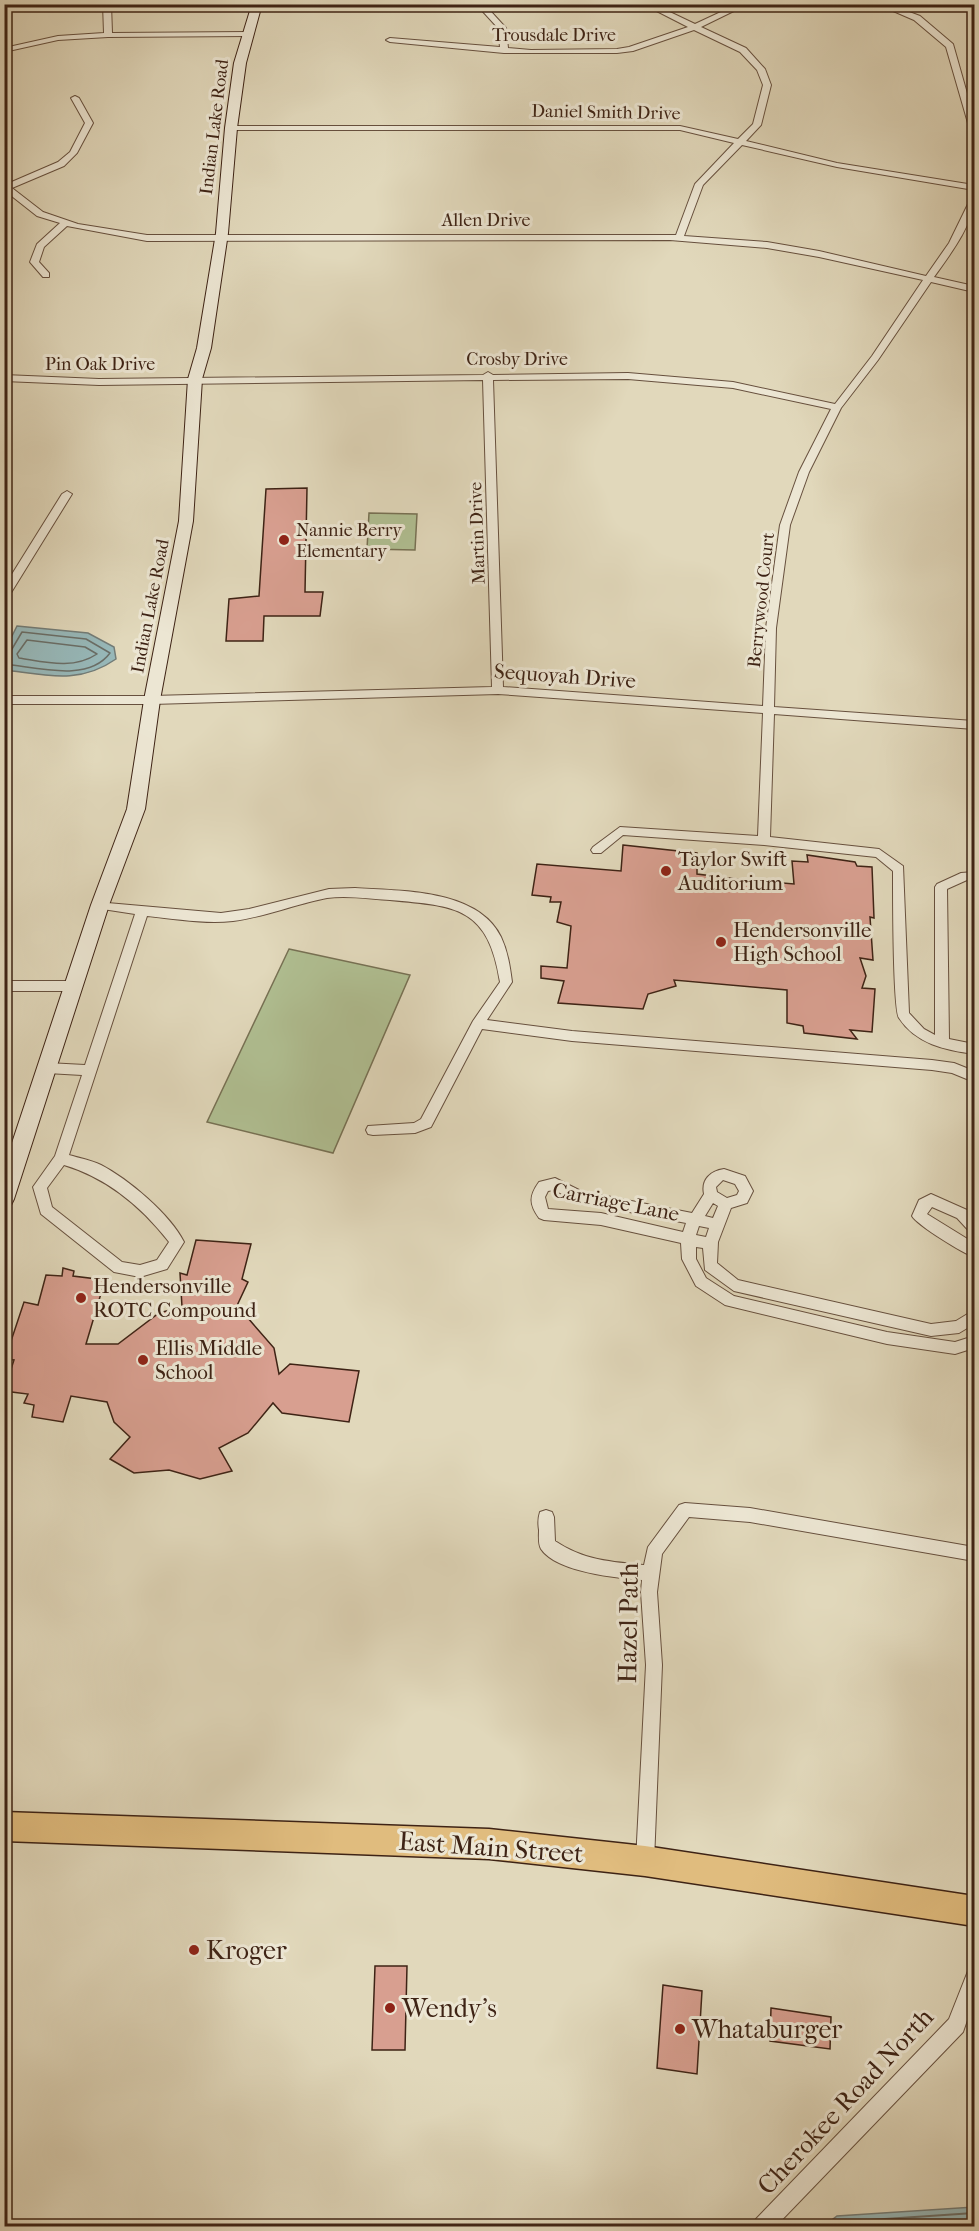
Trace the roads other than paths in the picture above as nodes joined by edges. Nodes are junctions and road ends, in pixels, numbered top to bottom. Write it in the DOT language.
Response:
graph roads {
  1 [pos="107,4"];
  2 [pos="257,4"];
  3 [pos="479,4"];
  4 [pos="646,4"];
  5 [pos="745,4"];
  6 [pos="880,4"];
  7 [pos="694,27"];
  8 [pos="248,34"];
  9 [pos="108,35"];
  10 [pos="390,40"];
  11 [pos="4,50"];
  12 [pos="504,51"];
  13 [pos="75,98"];
  14 [pos="231,128"];
  15 [pos="975,130"];
  16 [pos="741,141"];
  17 [pos="5,187"];
  18 [pos="975,187"];
  19 [pos="975,200"];
  20 [pos="66,222"];
  21 [pos="221,238"];
  22 [pos="679,238"];
  23 [pos="46,275"];
  24 [pos="929,278"];
  25 [pos="975,289"];
  26 [pos="488,375"];
  27 [pos="4,378"];
  28 [pos="195,379"];
  29 [pos="837,407"];
  30 [pos="68,494"];
  31 [pos="4,596"];
  32 [pos="498,690"];
  33 [pos="4,700"];
  34 [pos="152,700"];
  35 [pos="769,710"];
  36 [pos="975,725"];
  37 [pos="764,841"];
  38 [pos="597,850"];
  39 [pos="975,876"];
  40 [pos="100,905"];
  41 [pos="143,909"];
  42 [pos="4,986"];
  43 [pos="74,986"];
  44 [pos="478,1024"];
  45 [pos="942,1043"];
  46 [pos="975,1048"];
  47 [pos="47,1068"];
  48 [pos="90,1070"];
  49 [pos="975,1077"];
  50 [pos="373,1131"];
  51 [pos="61,1158"];
  52 [pos="711,1195"];
  53 [pos="4,1199"];
  54 [pos="726,1204"];
  55 [pos="695,1219"];
  56 [pos="717,1225"];
  57 [pos="975,1227"];
  58 [pos="688,1238"];
  59 [pos="710,1244"];
  60 [pos="975,1251"];
  61 [pos="785,1298"];
  62 [pos="783,1315"];
  63 [pos="975,1316"];
  64 [pos="876,1319"];
  65 [pos="941,1329"];
  66 [pos="876,1336"];
  67 [pos="975,1342"];
  68 [pos="948,1347"];
  69 [pos="546,1517"];
  70 [pos="975,1554"];
  71 [pos="651,1573"];
  72 [pos="4,1826"];
  73 [pos="645,1860"];
  74 [pos="975,1911"];
  75 [pos="975,1977"];
  76 [pos="763,2226"];
  1 -- 9 [label="street"];
  2 -- 8 [label="street, Indian Lake Road"];
  3 -- 12 [label="street"];
  4 -- 7 [label="street"];
  5 -- 7 [label="street, Trousdale Drive"];
  6 -- 15 [label="street"];
  7 -- 12 [label="street, Trousdale Drive"];
  7 -- 16 [label="street"];
  8 -- 9 [label="street"];
  8 -- 14 [label="street, Indian Lake Road"];
  9 -- 11 [label="street"];
  10 -- 12 [label="street, Trousdale Drive"];
  13 -- 17 [label="street"];
  14 -- 16 [label="street, Daniel Smith Drive"];
  14 -- 21 [label="street, Indian Lake Road"];
  16 -- 18 [label="street, Daniel Smith Drive"];
  16 -- 22 [label="street"];
  17 -- 20 [label="street, Allen Drive"];
  19 -- 24 [label="street, Berrywood Court"];
  20 -- 21 [label="street, Allen Drive"];
  20 -- 23 [label="street"];
  21 -- 22 [label="street, Allen Drive"];
  21 -- 28 [label="street, Indian Lake Road"];
  22 -- 24 [label="street, Allen Drive"];
  24 -- 25 [label="street, Allen Drive"];
  24 -- 29 [label="street, Berrywood Court"];
  26 -- 28 [label="street, Crosby Drive"];
  26 -- 29 [label="street, Crosby Drive"];
  26 -- 32 [label="street, Martin Drive"];
  27 -- 28 [label="street, Pin Oak Drive"];
  28 -- 34 [label="street, Indian Lake Road"];
  29 -- 35 [label="street, Berrywood Court"];
  30 -- 31 [label="street"];
  32 -- 34 [label="street, Sequoyah Drive"];
  32 -- 35 [label="street, Sequoyah Drive"];
  33 -- 34 [label="street, Sequoyah Drive"];
  34 -- 40 [label="street, Indian Lake Road"];
  35 -- 36 [label="street, Sequoyah Drive"];
  35 -- 37 [label="street, Berrywood Court"];
  37 -- 38 [label="street"];
  37 -- 45 [label="street"];
  39 -- 45 [label="street"];
  40 -- 41 [label="street"];
  40 -- 43 [label="street, Indian Lake Road"];
  41 -- 44 [label="street"];
  41 -- 48 [label="street"];
  42 -- 43 [label="street"];
  43 -- 47 [label="street, Indian Lake Road"];
  44 -- 49 [label="street"];
  44 -- 50 [label="street"];
  45 -- 46 [label="street"];
  47 -- 48 [label="street"];
  47 -- 53 [label="street, Indian Lake Road"];
  48 -- 51 [label="street"];
  51 -- 51 [label="street"];
  52 -- 54 [label="street, Carriage Lane"];
  52 -- 54 [label="street, Carriage Lane"];
  52 -- 55 [label="street, Carriage Lane"];
  54 -- 56 [label="street, Carriage Lane"];
  55 -- 56 [label="street, Carriage Lane"];
  55 -- 58 [label="street, Carriage Lane"];
  55 -- 58 [label="street, Carriage Lane"];
  56 -- 59 [label="street, Carriage Lane"];
  57 -- 60 [label="street"];
  58 -- 59 [label="street, Carriage Lane"];
  58 -- 62 [label="street, Carriage Lane"];
  59 -- 61 [label="street"];
  61 -- 62 [label="street"];
  61 -- 64 [label="street"];
  62 -- 66 [label="street, Carriage Lane"];
  63 -- 65 [label="street"];
  64 -- 65 [label="street"];
  64 -- 66 [label="street"];
  65 -- 68 [label="street"];
  66 -- 68 [label="street, Carriage Lane"];
  67 -- 68 [label="street, Carriage Lane"];
  69 -- 71 [label="street"];
  70 -- 71 [label="street, Hazel Path"];
  71 -- 73 [label="street, Hazel Path"];
  72 -- 73 [label="main road, East Main Street"];
  73 -- 74 [label="main road, East Main Street"];
  75 -- 76 [label="street, Cherokee Road North"];
}
